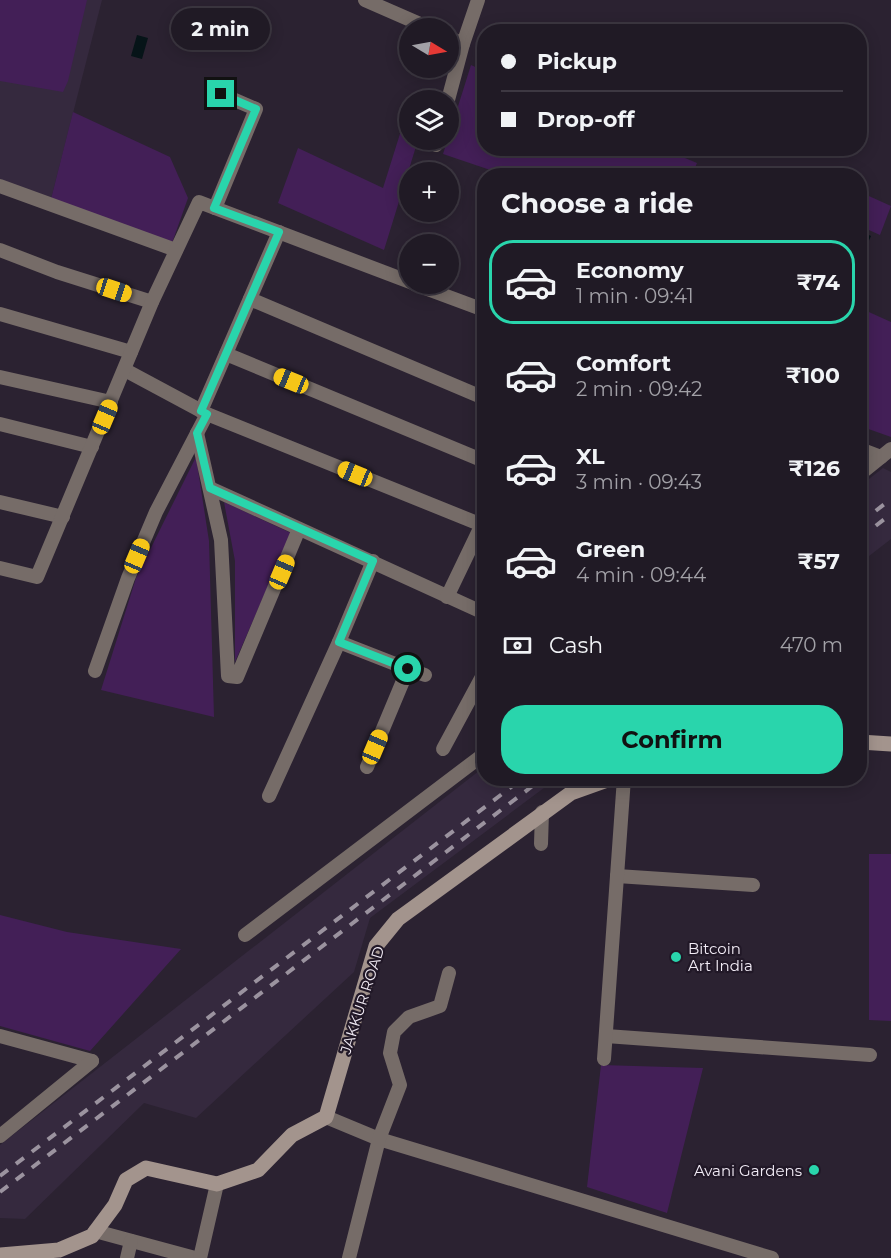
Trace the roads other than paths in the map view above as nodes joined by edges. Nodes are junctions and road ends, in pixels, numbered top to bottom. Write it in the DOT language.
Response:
graph roads {
  1 [pos="365,0"];
  2 [pos="478,0"];
  3 [pos="406,18"];
  4 [pos="459,42"];
  5 [pos="463,44"];
  6 [pos="451,90"];
  7 [pos="221,94"];
  8 [pos="0,186"];
  9 [pos="214,208"];
  10 [pos="279,232"];
  11 [pos="0,250"];
  12 [pos="176,250"];
  13 [pos="399,278"];
  14 [pos="441,294"];
  15 [pos="250,299"];
  16 [pos="152,302"];
  17 [pos="477,307"];
  18 [pos="0,314"];
  19 [pos="131,352"];
  20 [pos="226,354"];
  21 [pos="125,370"];
  22 [pos="0,377"];
  23 [pos="477,395"];
  24 [pos="111,402"];
  25 [pos="204,413"];
  26 [pos="0,424"];
  27 [pos="197,433"];
  28 [pos="92,447"];
  29 [pos="867,450"];
  30 [pos="886,453"];
  31 [pos="477,458"];
  32 [pos="867,468"];
  33 [pos="210,488"];
  34 [pos="0,502"];
  35 [pos="63,517"];
  36 [pos="477,521"];
  37 [pos="299,529"];
  38 [pos="477,535"];
  39 [pos="373,561"];
  40 [pos="0,568"];
  41 [pos="447,597"];
  42 [pos="477,610"];
  43 [pos="339,642"];
  44 [pos="408,669"];
  45 [pos="95,671"];
  46 [pos="425,675"];
  47 [pos="477,686"];
  48 [pos="867,742"];
  49 [pos="891,744"];
  50 [pos="443,749"];
  51 [pos="477,759"];
  52 [pos="367,767"];
  53 [pos="591,786"];
  54 [pos="623,786"];
  55 [pos="269,796"];
  56 [pos="542,812"];
  57 [pos="542,844"];
  58 [pos="617,876"];
  59 [pos="753,885"];
  60 [pos="245,935"];
  61 [pos="449,974"];
  62 [pos="0,1036"];
  63 [pos="606,1036"];
  64 [pos="870,1055"];
  65 [pos="604,1059"];
  66 [pos="326,1117"];
  67 [pos="0,1136"];
  68 [pos="379,1139"];
  69 [pos="217,1185"];
  70 [pos="95,1231"];
  71 [pos="131,1241"];
  72 [pos="0,1255"];
  73 [pos="353,1257"];
  74 [pos="127,1258"];
  75 [pos="195,1258"];
  76 [pos="200,1258"];
  77 [pos="772,1258"];
  1 -- 3 [label="street"];
  2 -- 5 [label="street"];
  4 -- 5 [label="street"];
  5 -- 6 [label="street"];
  7 -- 9 [label="street"];
  8 -- 12 [label="street"];
  9 -- 10 [label="street"];
  9 -- 12 [label="street"];
  10 -- 13 [label="street"];
  10 -- 15 [label="street"];
  11 -- 16 [label="street"];
  12 -- 16 [label="street"];
  14 -- 17 [label="street"];
  15 -- 20 [label="street"];
  15 -- 23 [label="street"];
  16 -- 19 [label="street"];
  18 -- 19 [label="street"];
  19 -- 21 [label="street"];
  20 -- 25 [label="street"];
  20 -- 31 [label="street"];
  21 -- 24 [label="street"];
  21 -- 25 [label="street"];
  22 -- 24 [label="street"];
  24 -- 28 [label="street"];
  25 -- 27 [label="street"];
  25 -- 36 [label="street"];
  26 -- 28 [label="street"];
  27 -- 33 [label="street"];
  27 -- 45 [label="street"];
  28 -- 35 [label="street"];
  29 -- 30 [label="street"];
  30 -- 32 [label="street"];
  33 -- 37 [label="street"];
  33 -- 37 [label="street"];
  34 -- 35 [label="street"];
  35 -- 40 [label="street"];
  37 -- 39 [label="street"];
  38 -- 41 [label="street"];
  39 -- 41 [label="street"];
  39 -- 43 [label="street"];
  41 -- 42 [label="street"];
  43 -- 44 [label="street"];
  43 -- 55 [label="street"];
  44 -- 46 [label="street"];
  44 -- 52 [label="street"];
  47 -- 50 [label="street"];
  48 -- 49 [label="street"];
  51 -- 60 [label="street"];
  53 -- 56 [label="street, JAKKUR ROAD"];
  54 -- 58 [label="street"];
  56 -- 57 [label="street"];
  56 -- 66 [label="street, JAKKUR ROAD"];
  58 -- 59 [label="street"];
  58 -- 63 [label="street"];
  61 -- 68 [label="street"];
  62 -- 67 [label="street"];
  63 -- 64 [label="street"];
  63 -- 65 [label="street"];
  66 -- 68 [label="street"];
  66 -- 69 [label="street"];
  68 -- 73 [label="street"];
  68 -- 77 [label="street"];
  69 -- 70 [label="street"];
  69 -- 76 [label="street"];
  70 -- 71 [label="street"];
  70 -- 72 [label="street"];
  71 -- 74 [label="street"];
  71 -- 75 [label="street"];
}
